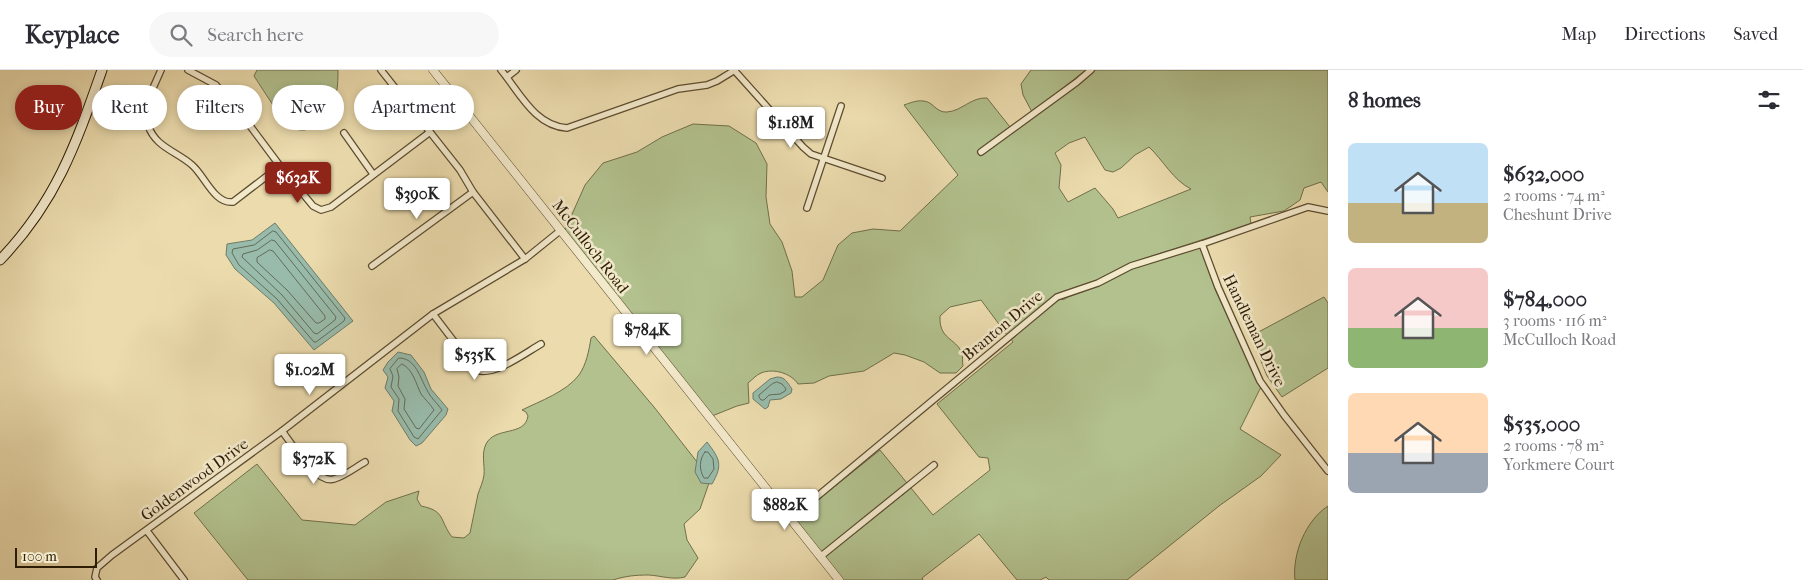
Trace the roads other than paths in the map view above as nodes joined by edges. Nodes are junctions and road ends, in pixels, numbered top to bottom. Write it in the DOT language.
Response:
graph roads {
  1 [pos="102,70"];
  2 [pos="161,70"];
  3 [pos="188,70"];
  4 [pos="381,70"];
  5 [pos="433,70"];
  6 [pos="501,70"];
  7 [pos="516,70"];
  8 [pos="734,70"];
  9 [pos="1091,70"];
  10 [pos="507,77"];
  11 [pos="840,106"];
  12 [pos="430,132"];
  13 [pos="344,133"];
  14 [pos="981,152"];
  15 [pos="824,159"];
  16 [pos="280,166"];
  17 [pos="374,174"];
  18 [pos="882,178"];
  19 [pos="473,192"];
  20 [pos="807,208"];
  21 [pos="1328,211"];
  22 [pos="561,230"];
  23 [pos="1202,244"];
  24 [pos="525,259"];
  25 [pos="0,260"];
  26 [pos="372,266"];
  27 [pos="433,314"];
  28 [pos="541,344"];
  29 [pos="282,431"];
  30 [pos="365,462"];
  31 [pos="934,465"];
  32 [pos="1328,471"];
  33 [pos="790,519"];
  34 [pos="147,531"];
  35 [pos="820,557"];
  36 [pos="97,580"];
  37 [pos="184,580"];
  38 [pos="839,580"];
  1 -- 25 [label="main road"];
  2 -- 16 [label="street"];
  3 -- 16 [label="street"];
  4 -- 12 [label="street"];
  5 -- 22 [label="street, McCulloch Road"];
  6 -- 10 [label="street"];
  7 -- 10 [label="street"];
  8 -- 10 [label="street"];
  8 -- 15 [label="street"];
  9 -- 14 [label="street"];
  11 -- 15 [label="street"];
  12 -- 17 [label="street"];
  12 -- 19 [label="street"];
  13 -- 17 [label="street"];
  15 -- 18 [label="street"];
  15 -- 20 [label="street"];
  16 -- 17 [label="street"];
  19 -- 24 [label="street"];
  19 -- 26 [label="street"];
  21 -- 23 [label="street, Branton Drive"];
  22 -- 24 [label="street, Goldenwood Drive"];
  22 -- 33 [label="street, McCulloch Road"];
  23 -- 32 [label="street, Handleman Drive"];
  23 -- 33 [label="street, Branton Drive"];
  24 -- 27 [label="street, Goldenwood Drive"];
  27 -- 28 [label="street"];
  27 -- 29 [label="street, Goldenwood Drive"];
  29 -- 30 [label="street"];
  29 -- 34 [label="street, Goldenwood Drive"];
  31 -- 35 [label="street"];
  33 -- 35 [label="street, McCulloch Road"];
  34 -- 36 [label="street, Goldenwood Drive"];
  34 -- 37 [label="street"];
  35 -- 38 [label="street, McCulloch Road"];
}
